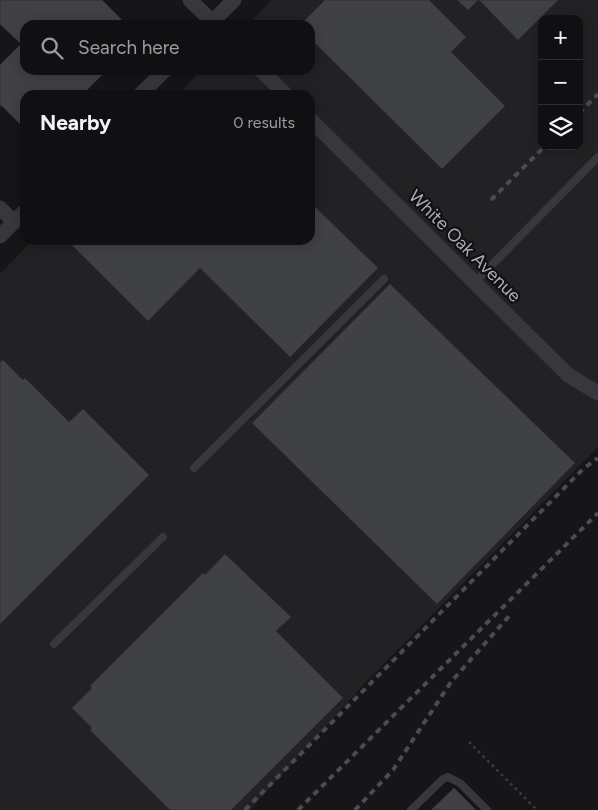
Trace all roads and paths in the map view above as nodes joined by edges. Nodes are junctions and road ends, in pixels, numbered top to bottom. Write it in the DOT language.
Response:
graph roads {
  1 [pos="190,0"];
  2 [pos="234,0"];
  3 [pos="208,20"];
  4 [pos="216,20"];
  5 [pos="159,75"];
  6 [pos="266,75"];
  7 [pos="145,90"];
  8 [pos="281,90"];
  9 [pos="315,124"];
  10 [pos="598,157"];
  11 [pos="0,208"];
  12 [pos="20,216"];
  13 [pos="0,236"];
  14 [pos="384,279"];
  15 [pos="475,282"];
  16 [pos="598,393"];
  17 [pos="194,468"];
  18 [pos="163,537"];
  19 [pos="54,644"];
  20 [pos="469,742"];
  21 [pos="411,810"];
  22 [pos="487,810"];
  23 [pos="537,810"];
  1 -- 3 [label="street"];
  2 -- 4 [label="street"];
  5 -- 7 [label="street"];
  6 -- 8 [label="street"];
  9 -- 15 [label="street, White Oak Avenue"];
  10 -- 15 [label="lane"];
  11 -- 12 [label="street"];
  12 -- 13 [label="street"];
  14 -- 17 [label="lane"];
  15 -- 16 [label="street, White Oak Avenue"];
  18 -- 19 [label="lane"];
  20 -- 23 [label="path"];
  21 -- 22 [label="lane"];
}
